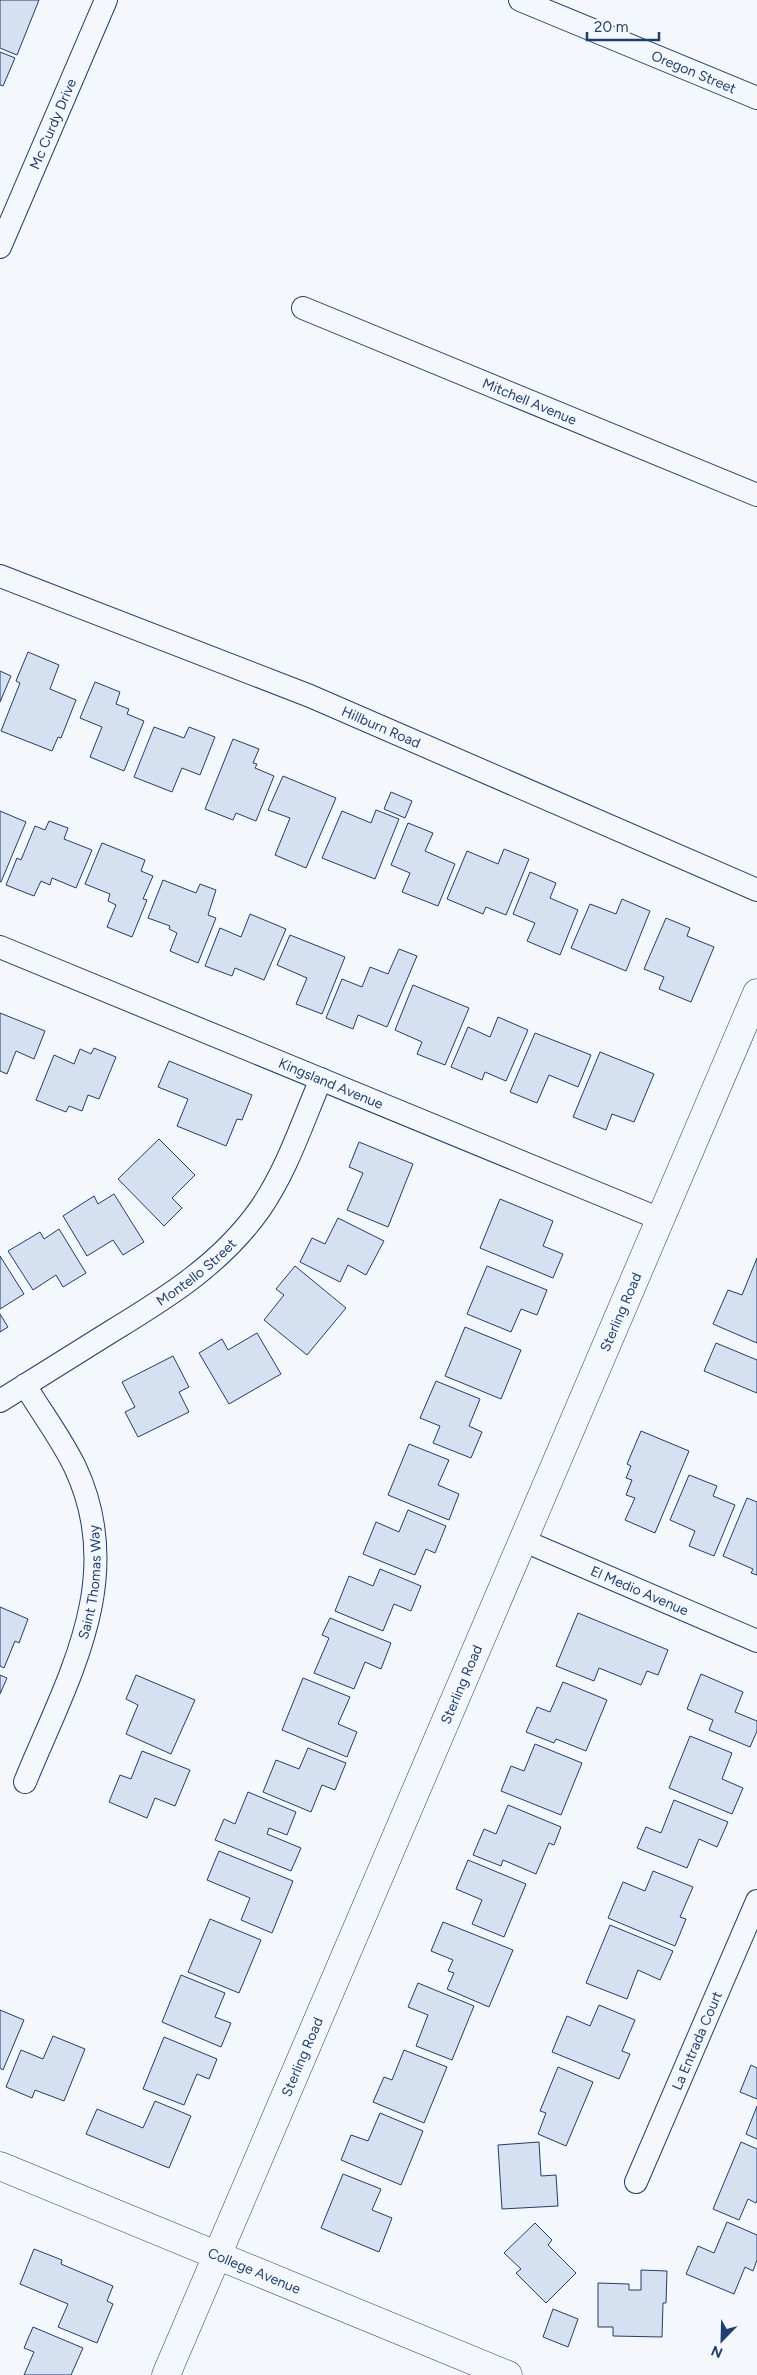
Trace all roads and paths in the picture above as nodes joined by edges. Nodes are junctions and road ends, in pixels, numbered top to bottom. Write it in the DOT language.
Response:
graph roads {
  1 [pos="106,0"];
  2 [pos="520,0"];
  3 [pos="757,98"];
  4 [pos="0,247"];
  5 [pos="303,308"];
  6 [pos="757,494"];
  7 [pos="0,576"];
  8 [pos="757,890"];
  9 [pos="0,947"];
  10 [pos="757,993"];
  11 [pos="321,1079"];
  12 [pos="660,1219"];
  13 [pos="25,1385"];
  14 [pos="0,1401"];
  15 [pos="522,1540"];
  16 [pos="757,1641"];
  17 [pos="25,1782"];
  18 [pos="757,1901"];
  19 [pos="0,2166"];
  20 [pos="636,2182"];
  21 [pos="216,2255"];
  22 [pos="166,2375"];
  23 [pos="508,2375"];
  1 -- 4 [label="street, Mc Curdy Drive"];
  2 -- 3 [label="street, Oregon Street"];
  5 -- 6 [label="street, Mitchell Avenue"];
  7 -- 8 [label="street, Hillburn Road"];
  9 -- 11 [label="street, Kingsland Avenue"];
  10 -- 12 [label="street, Sterling Road"];
  11 -- 12 [label="street, Kingsland Avenue"];
  11 -- 13 [label="street, Montello Street"];
  12 -- 15 [label="street, Sterling Road"];
  13 -- 14 [label="street, Montello Street"];
  13 -- 17 [label="street, Saint Thomas Way"];
  15 -- 16 [label="street, El Medio Avenue"];
  15 -- 21 [label="street, Sterling Road"];
  18 -- 20 [label="street, La Entrada Court"];
  19 -- 21 [label="street, College Avenue"];
  21 -- 22 [label="street, Sterling Road"];
  21 -- 23 [label="street, College Avenue"];
}
